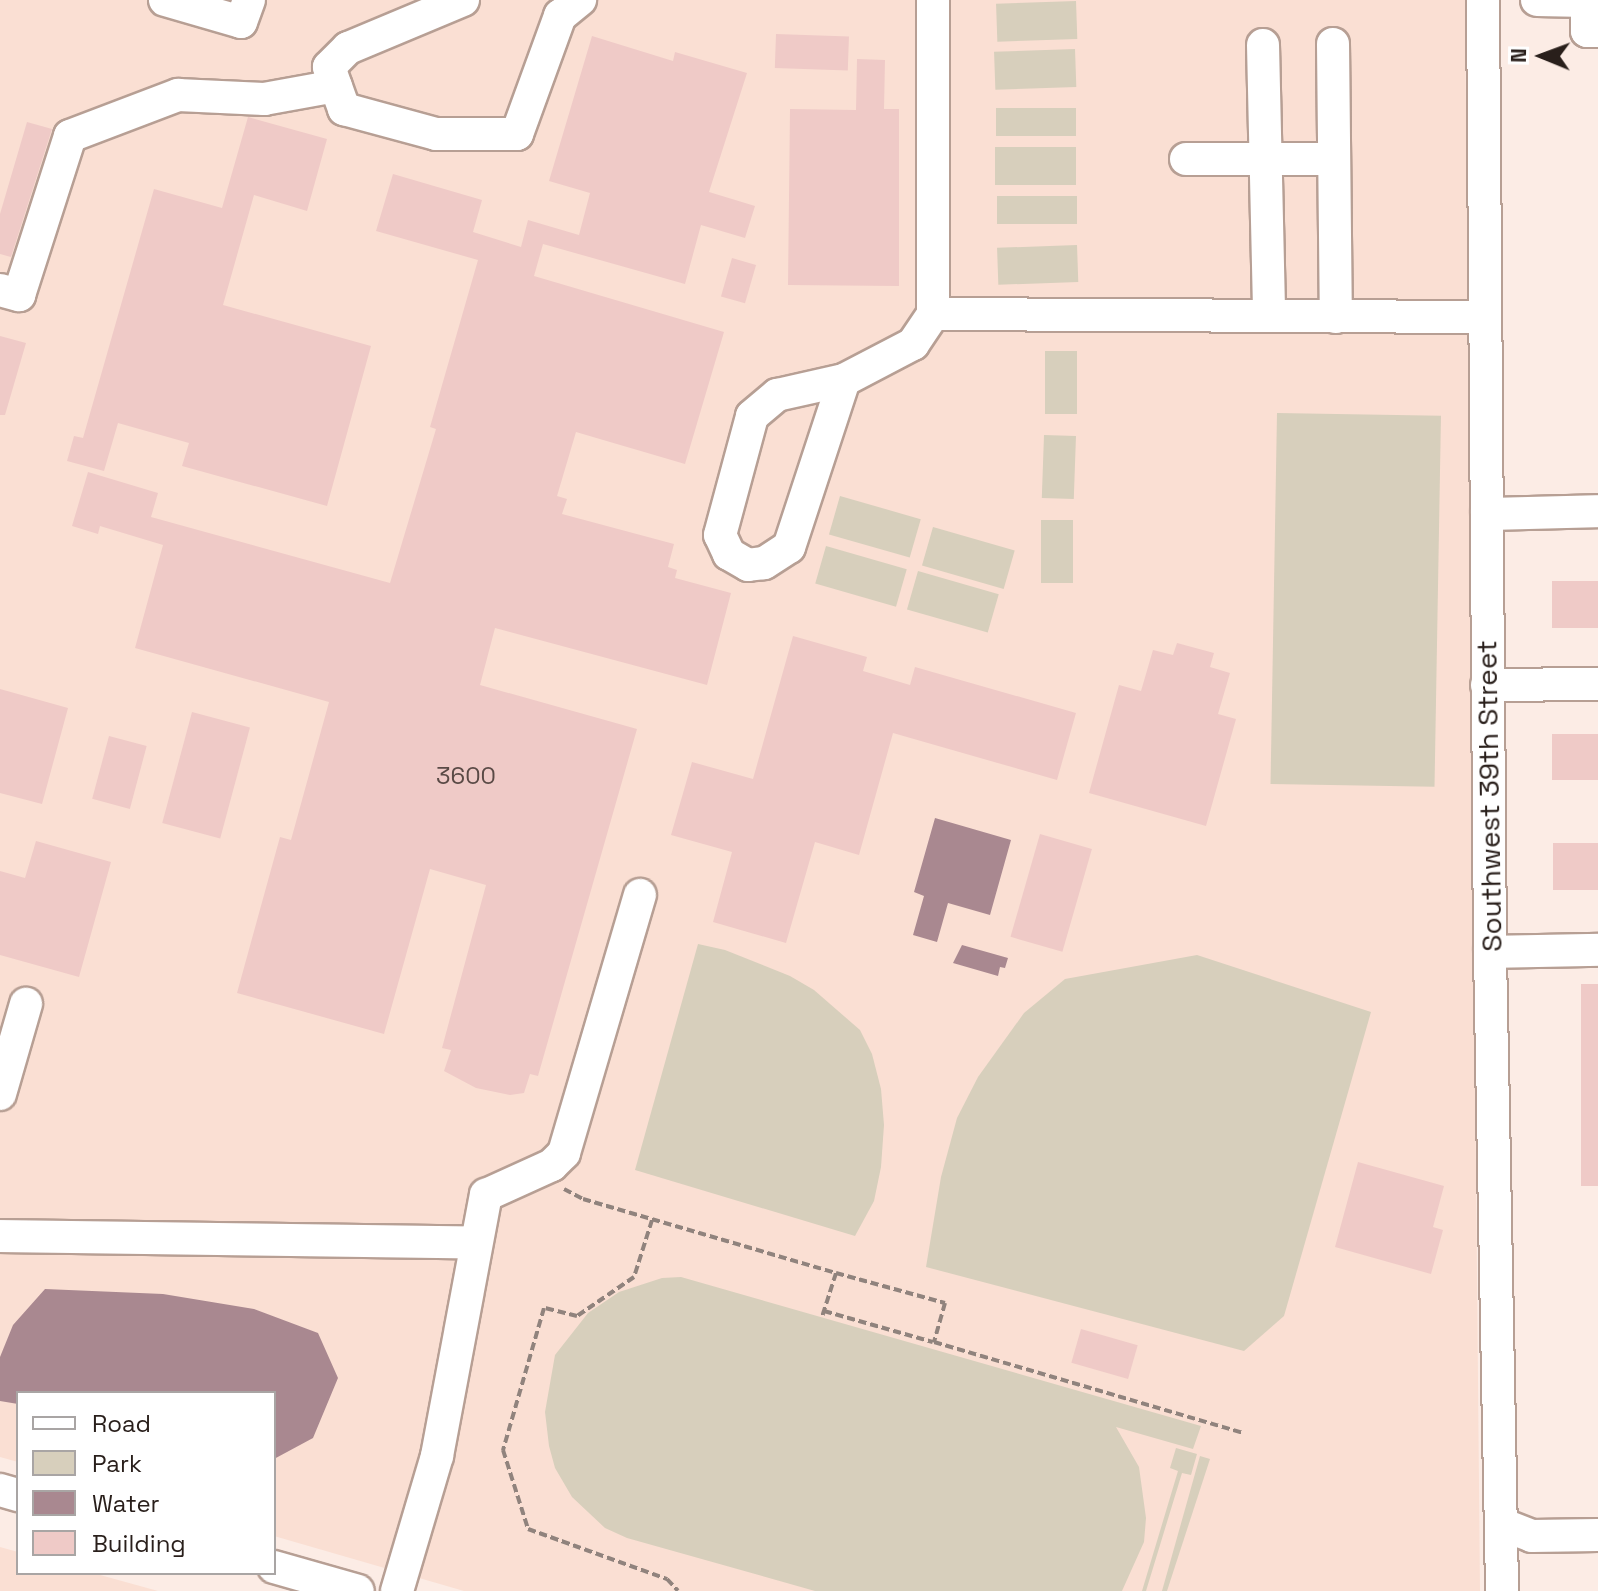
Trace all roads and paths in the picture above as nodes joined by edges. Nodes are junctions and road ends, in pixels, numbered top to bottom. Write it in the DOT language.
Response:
graph roads {
  1 [pos="165,0"];
  2 [pos="249,0"];
  3 [pos="463,0"];
  4 [pos="580,0"];
  5 [pos="933,0"];
  6 [pos="1483,0"];
  7 [pos="1537,0"];
  8 [pos="1587,0"];
  9 [pos="1598,31"];
  10 [pos="1333,44"];
  11 [pos="1263,45"];
  12 [pos="336,86"];
  13 [pos="1266,158"];
  14 [pos="1186,159"];
  15 [pos="1334,159"];
  16 [pos="0,290"];
  17 [pos="933,314"];
  18 [pos="1269,315"];
  19 [pos="1336,317"];
  20 [pos="1484,317"];
  21 [pos="844,380"];
  22 [pos="1598,511"];
  23 [pos="1487,514"];
  24 [pos="1598,684"];
  25 [pos="1487,685"];
  26 [pos="640,895"];
  27 [pos="1598,950"];
  28 [pos="1490,952"];
  29 [pos="26,1004"];
  30 [pos="0,1094"];
  31 [pos="559,1187"];
  32 [pos="652,1220"];
  33 [pos="0,1236"];
  34 [pos="476,1243"];
  35 [pos="836,1273"];
  36 [pos="934,1342"];
  37 [pos="1243,1433"];
  38 [pos="1501,1524"];
  39 [pos="1598,1535"];
  40 [pos="276,1568"];
  41 [pos="352,1590"];
  42 [pos="397,1591"];
  43 [pos="678,1591"];
  44 [pos="1502,1591"];
  1 -- 2 [label="street"];
  3 -- 12 [label="street"];
  4 -- 12 [label="street"];
  5 -- 17 [label="street"];
  6 -- 20 [label="street, Southwest 39th Street"];
  7 -- 8 [label="street"];
  8 -- 9 [label="street"];
  10 -- 15 [label="street"];
  11 -- 13 [label="street"];
  12 -- 16 [label="street"];
  13 -- 14 [label="street"];
  13 -- 15 [label="street"];
  13 -- 18 [label="street"];
  15 -- 19 [label="street"];
  17 -- 18 [label="street"];
  17 -- 21 [label="street"];
  18 -- 19 [label="street"];
  19 -- 20 [label="street"];
  20 -- 23 [label="street, Southwest 39th Street"];
  21 -- 21 [label="street"];
  22 -- 23 [label="street"];
  23 -- 25 [label="street, Southwest 39th Street"];
  24 -- 25 [label="street"];
  25 -- 28 [label="street, Southwest 39th Street"];
  26 -- 34 [label="street"];
  27 -- 28 [label="street"];
  28 -- 38 [label="street, Southwest 39th Street"];
  29 -- 30 [label="street"];
  31 -- 32 [label="path"];
  32 -- 35 [label="path"];
  32 -- 43 [label="path"];
  33 -- 34 [label="street"];
  34 -- 42 [label="street"];
  35 -- 36 [label="path"];
  35 -- 36 [label="path"];
  36 -- 37 [label="path"];
  38 -- 39 [label="street"];
  38 -- 44 [label="street, Southwest 39th Street"];
  40 -- 41 [label="street"];
}
